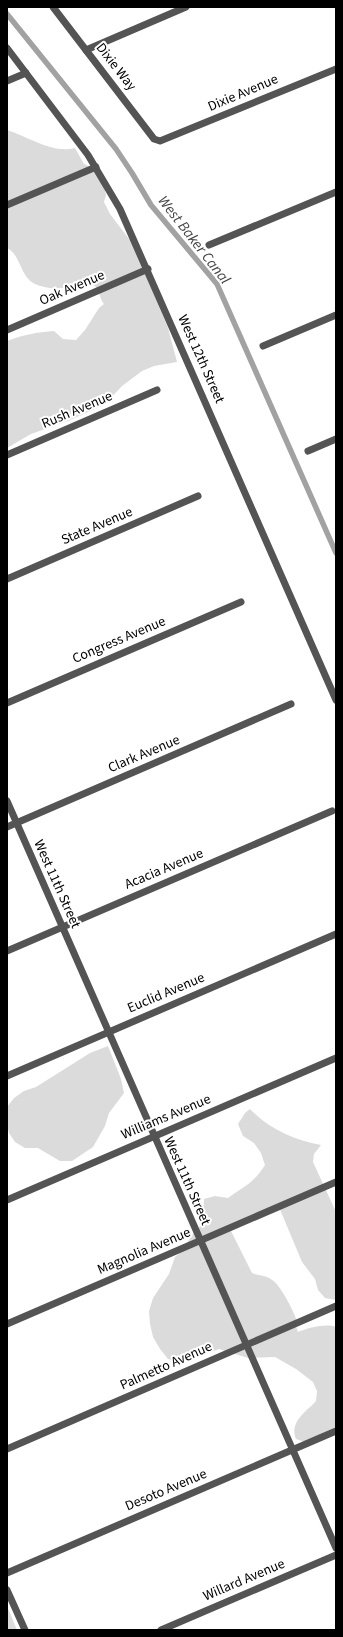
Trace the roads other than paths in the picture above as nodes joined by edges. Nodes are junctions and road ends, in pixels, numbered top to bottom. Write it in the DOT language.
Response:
graph roads {
  1 [pos="53,7"];
  2 [pos="186,7"];
  3 [pos="7,48"];
  4 [pos="86,50"];
  5 [pos="336,69"];
  6 [pos="26,73"];
  7 [pos="7,81"];
  8 [pos="160,141"];
  9 [pos="96,166"];
  10 [pos="336,192"];
  11 [pos="7,205"];
  12 [pos="209,244"];
  13 [pos="148,269"];
  14 [pos="336,316"];
  15 [pos="7,330"];
  16 [pos="263,346"];
  17 [pos="157,390"];
  18 [pos="336,439"];
  19 [pos="308,451"];
  20 [pos="7,455"];
  21 [pos="198,496"];
  22 [pos="7,579"];
  23 [pos="241,602"];
  24 [pos="336,700"];
  25 [pos="7,703"];
  26 [pos="291,704"];
  27 [pos="7,801"];
  28 [pos="332,811"];
  29 [pos="16,823"];
  30 [pos="7,827"];
  31 [pos="62,927"];
  32 [pos="336,934"];
  33 [pos="7,951"];
  34 [pos="108,1032"];
  35 [pos="336,1058"];
  36 [pos="7,1076"];
  37 [pos="154,1136"];
  38 [pos="336,1182"];
  39 [pos="7,1200"];
  40 [pos="200,1241"];
  41 [pos="336,1306"];
  42 [pos="7,1324"];
  43 [pos="246,1345"];
  44 [pos="336,1431"];
  45 [pos="7,1449"];
  46 [pos="292,1450"];
  47 [pos="336,1548"];
  48 [pos="336,1555"];
  49 [pos="7,1573"];
  50 [pos="7,1590"];
  51 [pos="25,1630"];
  52 [pos="161,1630"];
  1 -- 4 [label="street, Dixie Way"];
  2 -- 4 [label="street"];
  3 -- 6 [label="street, West 12th Street"];
  4 -- 8 [label="street, Dixie Way"];
  5 -- 8 [label="street, Dixie Avenue"];
  6 -- 7 [label="street"];
  6 -- 9 [label="street, West 12th Street"];
  9 -- 11 [label="street"];
  9 -- 13 [label="street, West 12th Street"];
  10 -- 12 [label="street"];
  13 -- 15 [label="street, Oak Avenue"];
  13 -- 24 [label="street, West 12th Street"];
  14 -- 16 [label="street"];
  17 -- 20 [label="street, Rush Avenue"];
  18 -- 19 [label="street"];
  21 -- 22 [label="street, State Avenue"];
  23 -- 25 [label="street, Congress Avenue"];
  26 -- 29 [label="street, Clark Avenue"];
  27 -- 29 [label="street, West 11th Street"];
  28 -- 31 [label="street, Acacia Avenue"];
  29 -- 30 [label="street, Clark Avenue"];
  29 -- 31 [label="street, West 11th Street"];
  31 -- 33 [label="street, Acacia Avenue"];
  31 -- 34 [label="street, West 11th Street"];
  32 -- 34 [label="street, Euclid Avenue"];
  34 -- 36 [label="street, Euclid Avenue"];
  34 -- 37 [label="street, West 11th Street"];
  35 -- 37 [label="street, Williams Avenue"];
  37 -- 39 [label="street, Williams Avenue"];
  37 -- 40 [label="street, West 11th Street"];
  38 -- 40 [label="street, Magnolia Avenue"];
  40 -- 42 [label="street, Magnolia Avenue"];
  40 -- 43 [label="street, West 11th Street"];
  41 -- 43 [label="street, Palmetto Avenue"];
  43 -- 45 [label="street, Palmetto Avenue"];
  43 -- 46 [label="street, West 11th Street"];
  44 -- 46 [label="street, Desoto Avenue"];
  46 -- 47 [label="street, West 11th Street"];
  46 -- 49 [label="street, Desoto Avenue"];
  48 -- 52 [label="street, Willard Avenue"];
  50 -- 51 [label="street"];
}
